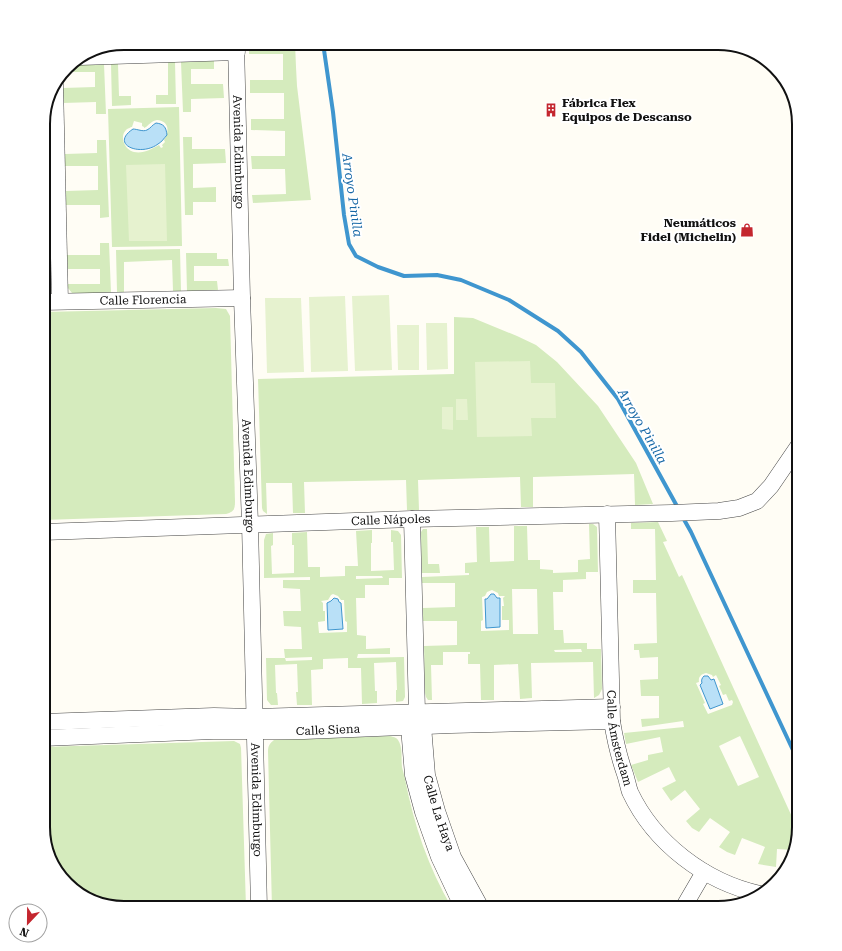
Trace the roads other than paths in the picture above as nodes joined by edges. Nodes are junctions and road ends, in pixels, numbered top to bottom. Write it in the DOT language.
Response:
graph roads {
  1 [pos="202,50"];
  2 [pos="237,50"];
  3 [pos="96,56"];
  4 [pos="55,98"];
  5 [pos="242,298"];
  6 [pos="60,301"];
  7 [pos="50,302"];
  8 [pos="792,455"];
  9 [pos="607,514"];
  10 [pos="412,519"];
  11 [pos="250,524"];
  12 [pos="50,532"];
  13 [pos="612,714"];
  14 [pos="50,722"];
  15 [pos="417,722"];
  16 [pos="255,724"];
  17 [pos="50,738"];
  18 [pos="704,872"];
  19 [pos="753,892"];
  20 [pos="259,901"];
  21 [pos="460,901"];
  22 [pos="477,901"];
  23 [pos="687,901"];
  1 -- 3 [label="street"];
  2 -- 5 [label="street, Avenida Edimburgo"];
  4 -- 6 [label="street"];
  5 -- 6 [label="street, Calle Florencia"];
  5 -- 11 [label="street, Avenida Edimburgo"];
  6 -- 7 [label="street, Calle Florencia"];
  8 -- 9 [label="street, Calle Nápoles"];
  9 -- 10 [label="street, Calle Nápoles"];
  9 -- 13 [label="street, Calle Ámsterdam"];
  10 -- 11 [label="street, Calle Nápoles"];
  10 -- 15 [label="street, Calle La Haya"];
  11 -- 12 [label="street, Calle Nápoles"];
  11 -- 16 [label="street, Avenida Edimburgo"];
  13 -- 15 [label="street, Calle Siena"];
  13 -- 18 [label="street, Calle Ámsterdam"];
  14 -- 16 [label="street, Calle Siena"];
  15 -- 16 [label="street, Calle Siena"];
  15 -- 21 [label="street, Calle La Haya"];
  15 -- 22 [label="street, Calle La Haya"];
  16 -- 17 [label="street, Calle Siena"];
  16 -- 20 [label="street, Avenida Edimburgo"];
  18 -- 19 [label="street, Calle Ámsterdam"];
  18 -- 23 [label="street"];
}
